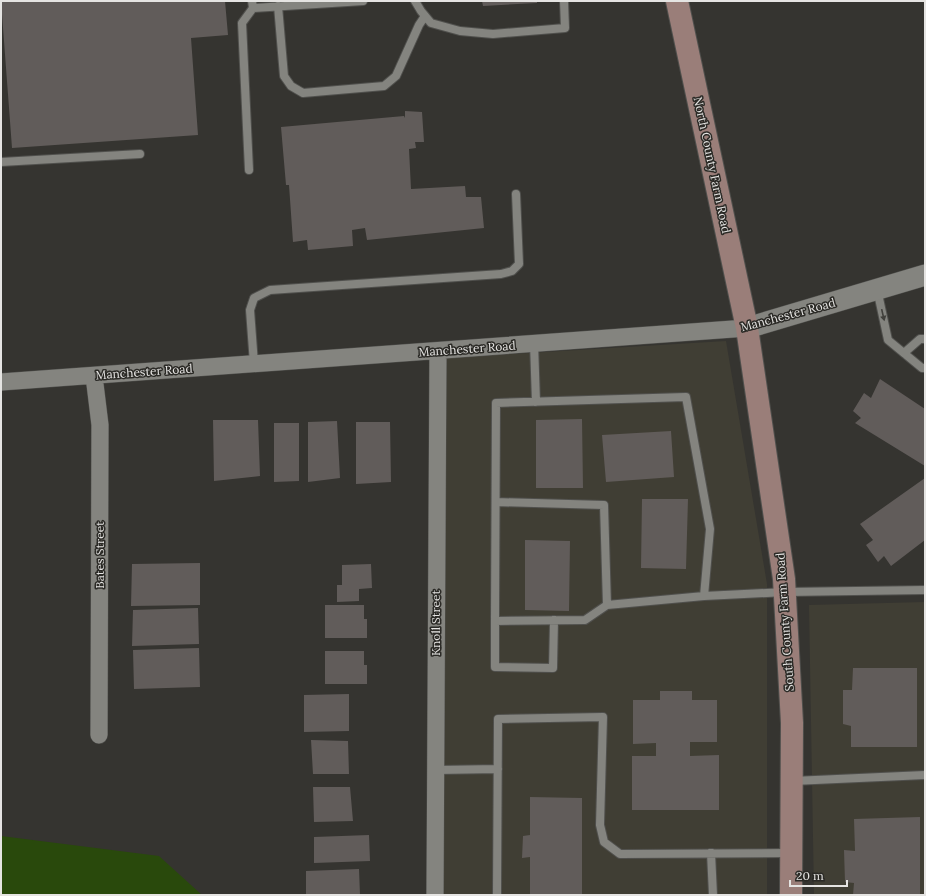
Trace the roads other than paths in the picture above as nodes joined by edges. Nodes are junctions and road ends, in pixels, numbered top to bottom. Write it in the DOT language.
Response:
graph roads {
  1 [pos="363,1"];
  2 [pos="415,1"];
  3 [pos="564,1"];
  4 [pos="677,1"];
  5 [pos="253,4"];
  6 [pos="278,6"];
  7 [pos="425,16"];
  8 [pos="140,154"];
  9 [pos="1,162"];
  10 [pos="249,170"];
  11 [pos="516,194"];
  12 [pos="925,275"];
  13 [pos="877,289"];
  14 [pos="747,328"];
  15 [pos="925,339"];
  16 [pos="534,344"];
  17 [pos="438,351"];
  18 [pos="904,353"];
  19 [pos="254,364"];
  20 [pos="925,368"];
  21 [pos="94,376"];
  22 [pos="1,382"];
  23 [pos="536,402"];
  24 [pos="496,502"];
  25 [pos="925,590"];
  26 [pos="785,592"];
  27 [pos="704,596"];
  28 [pos="607,604"];
  29 [pos="554,620"];
  30 [pos="495,621"];
  31 [pos="99,735"];
  32 [pos="498,769"];
  33 [pos="436,770"];
  34 [pos="925,775"];
  35 [pos="792,781"];
  36 [pos="791,853"];
  37 [pos="711,854"];
  38 [pos="435,895"];
  39 [pos="497,895"];
  40 [pos="713,895"];
  41 [pos="791,895"];
  1 -- 6 [label="lane"];
  2 -- 7 [label="lane"];
  3 -- 7 [label="lane"];
  4 -- 14 [label="main road, North County Farm Road"];
  5 -- 6 [label="lane"];
  5 -- 10 [label="lane"];
  6 -- 7 [label="lane"];
  8 -- 9 [label="lane"];
  11 -- 19 [label="lane"];
  12 -- 13 [label="street, Manchester Road"];
  13 -- 14 [label="street, Manchester Road"];
  13 -- 18 [label="lane, one-way"];
  14 -- 16 [label="street, Manchester Road"];
  14 -- 26 [label="main road, South County Farm Road"];
  15 -- 18 [label="lane"];
  16 -- 17 [label="street, Manchester Road"];
  16 -- 23 [label="lane"];
  17 -- 19 [label="street, Manchester Road"];
  17 -- 33 [label="street, Knoll Street"];
  18 -- 20 [label="lane"];
  19 -- 21 [label="street, Manchester Road"];
  21 -- 22 [label="street, Manchester Road"];
  21 -- 31 [label="street, Bates Street"];
  23 -- 24 [label="lane"];
  23 -- 27 [label="lane"];
  24 -- 28 [label="lane"];
  24 -- 30 [label="lane"];
  25 -- 26 [label="lane"];
  26 -- 27 [label="lane"];
  26 -- 35 [label="main road, South County Farm Road"];
  27 -- 28 [label="lane"];
  28 -- 29 [label="lane"];
  29 -- 30 [label="lane"];
  29 -- 30 [label="lane"];
  32 -- 33 [label="lane"];
  32 -- 37 [label="lane"];
  32 -- 39 [label="lane"];
  33 -- 38 [label="street, Knoll Street"];
  34 -- 35 [label="lane"];
  35 -- 36 [label="main road, South County Farm Road"];
  36 -- 37 [label="lane"];
  36 -- 41 [label="main road, South County Farm Road"];
  37 -- 40 [label="lane"];
}
